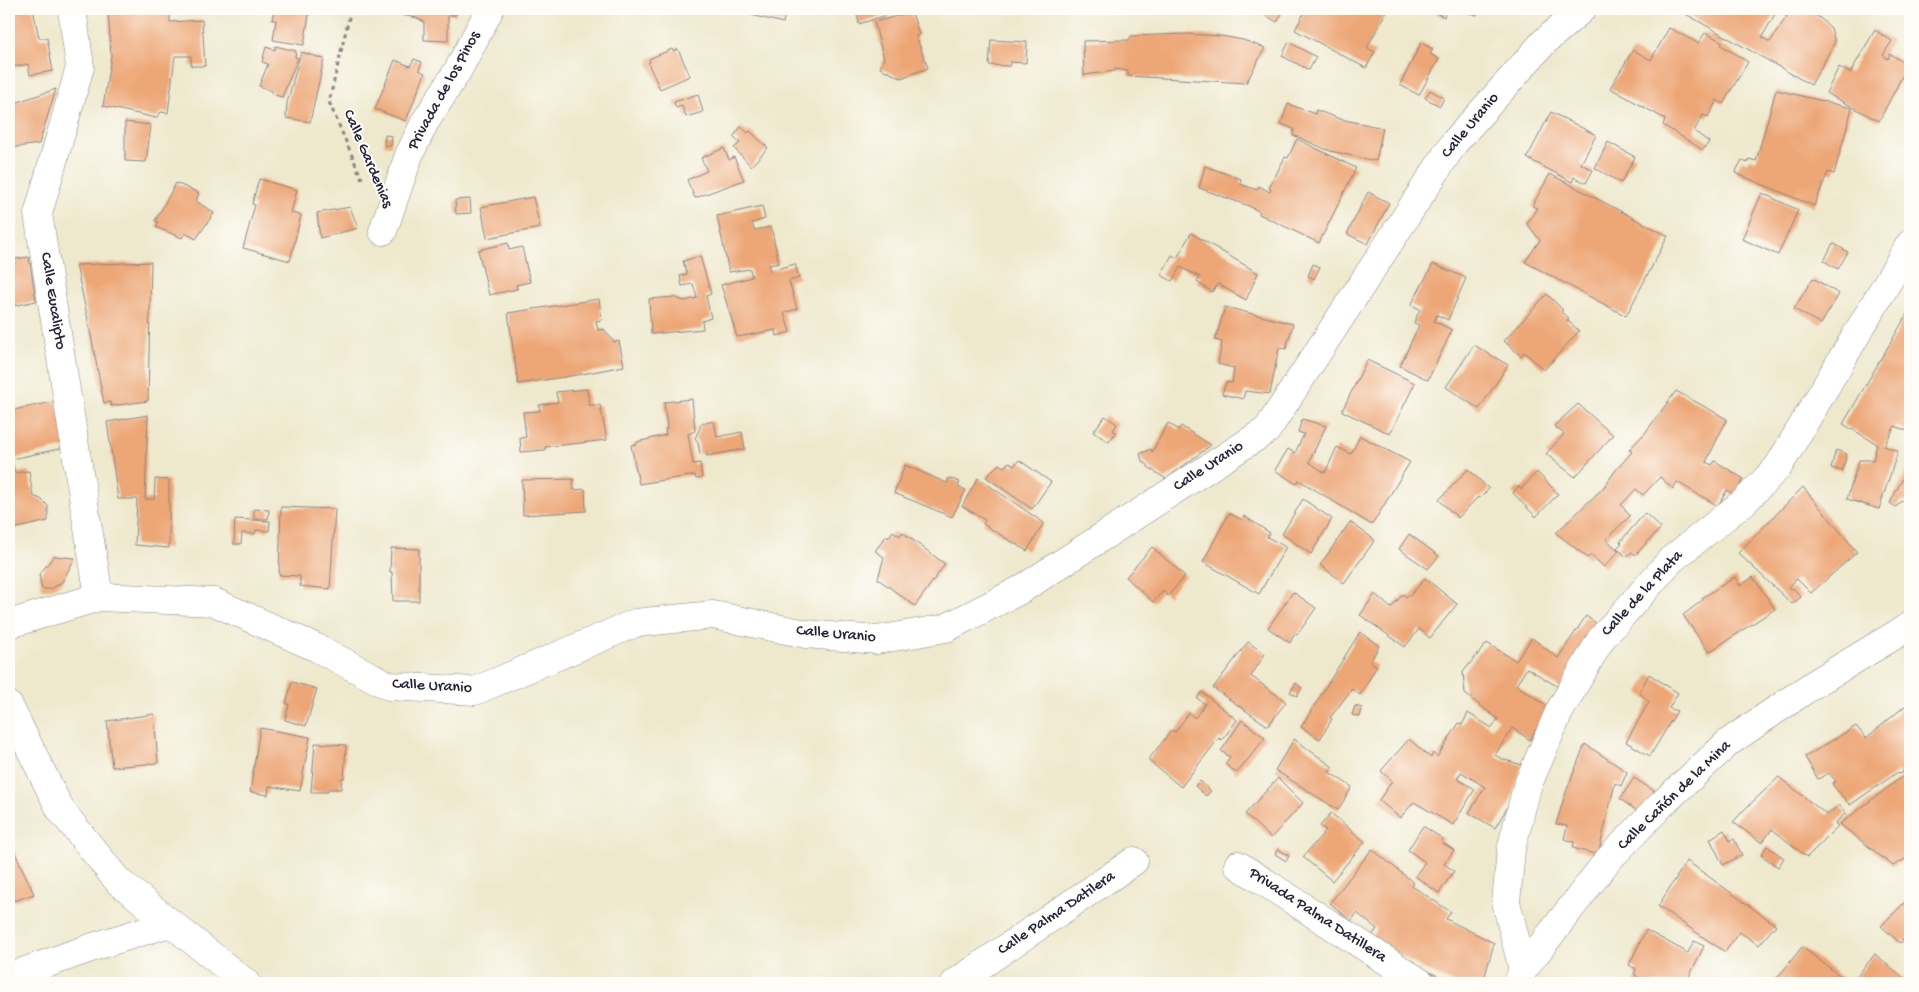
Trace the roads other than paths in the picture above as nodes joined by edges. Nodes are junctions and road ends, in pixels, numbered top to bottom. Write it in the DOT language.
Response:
graph roads {
  1 [pos="72,9"];
  2 [pos="490,9"];
  3 [pos="1582,9"];
  4 [pos="384,231"];
  5 [pos="1910,244"];
  6 [pos="100,597"];
  7 [pos="9,624"];
  8 [pos="1910,626"];
  9 [pos="9,706"];
  10 [pos="1134,861"];
  11 [pos="1238,865"];
  12 [pos="170,923"];
  13 [pos="9,977"];
  14 [pos="1520,977"];
  15 [pos="246,983"];
  16 [pos="955,983"];
  17 [pos="1421,983"];
  1 -- 6 [label="street, Calle Eucalipto"];
  2 -- 4 [label="street, Privada de los Pinos"];
  3 -- 6 [label="street, Calle Uranio"];
  5 -- 14 [label="street, Calle de la Plata"];
  6 -- 7 [label="street, Calle Uranio"];
  8 -- 14 [label="street, Calle Cañón de la Mina"];
  9 -- 12 [label="street"];
  10 -- 16 [label="street, Calle Palma Datilera"];
  11 -- 17 [label="street, Privada Palma Datillera"];
  12 -- 13 [label="street"];
  12 -- 15 [label="street"];
}
